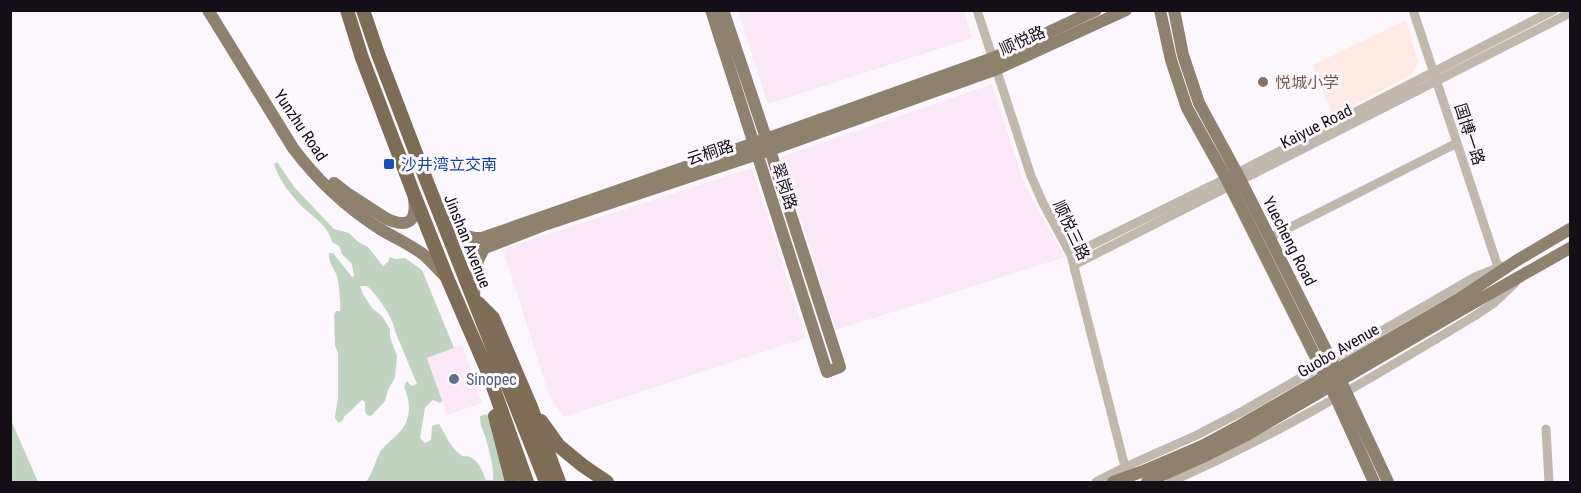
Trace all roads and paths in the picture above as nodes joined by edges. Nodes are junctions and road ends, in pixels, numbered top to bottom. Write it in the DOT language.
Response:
graph roads {
  1 [pos="208,10"];
  2 [pos="216,10"];
  3 [pos="347,10"];
  4 [pos="363,10"];
  5 [pos="711,10"];
  6 [pos="723,10"];
  7 [pos="977,10"];
  8 [pos="1096,10"];
  9 [pos="1126,10"];
  10 [pos="1160,10"];
  11 [pos="1174,10"];
  12 [pos="1413,10"];
  13 [pos="1554,10"];
  14 [pos="1570,13"];
  15 [pos="995,64"];
  16 [pos="1436,77"];
  17 [pos="1457,143"];
  18 [pos="762,147"];
  19 [pos="1234,180"];
  20 [pos="413,192"];
  21 [pos="440,217"];
  22 [pos="1570,229"];
  23 [pos="1269,237"];
  24 [pos="1570,248"];
  25 [pos="1072,260"];
  26 [pos="1516,261"];
  27 [pos="1498,267"];
  28 [pos="1521,277"];
  29 [pos="448,280"];
  30 [pos="474,300"];
  31 [pos="1465,302"];
  32 [pos="478,350"];
  33 [pos="1325,363"];
  34 [pos="1341,395"];
  35 [pos="531,407"];
  36 [pos="1546,429"];
  37 [pos="1205,451"];
  38 [pos="1125,467"];
  39 [pos="512,483"];
  40 [pos="527,483"];
  41 [pos="546,483"];
  42 [pos="560,483"];
  43 [pos="607,483"];
  44 [pos="1096,483"];
  45 [pos="1113,483"];
  46 [pos="1147,483"];
  47 [pos="1170,483"];
  48 [pos="1374,483"];
  49 [pos="1388,483"];
  50 [pos="1550,483"];
  1 -- 29 [label="main road, Yunzhu Road"];
  2 -- 20 [label="main road, Yunzhu Road"];
  3 -- 20 [label="highway, Jinshan Avenue"];
  4 -- 21 [label="highway, Jinshan Avenue"];
  5 -- 18 [label="main road, 翠岗路"];
  6 -- 18 [label="main road, 翠岗路"];
  7 -- 15 [label="street, 顺悦三路"];
  8 -- 15 [label="main road, 顺悦路"];
  9 -- 15 [label="main road, 顺悦路"];
  10 -- 19 [label="main road, Yuecheng Road"];
  11 -- 19 [label="main road, Yuecheng Road"];
  12 -- 16 [label="street, 国博一路"];
  13 -- 16 [label="street, Kaiyue Road"];
  14 -- 16 [label="street, Kaiyue Road"];
  15 -- 18 [label="main road, 云桐路"];
  15 -- 25 [label="street, 顺悦三路"];
  16 -- 17 [label="street, 国博一路"];
  16 -- 19 [label="street, Kaiyue Road"];
  17 -- 23 [label="street"];
  17 -- 27 [label="street, 国博一路"];
  18 -- 18 [label="main road, 翠岗路"];
  18 -- 21 [label="main road, 云桐路"];
  18 -- 30 [label="main road, 云桐路"];
  19 -- 23 [label="main road, Yuecheng Road"];
  19 -- 25 [label="street, Kaiyue Road"];
  19 -- 33 [label="main road, Yuecheng Road"];
  20 -- 29 [label="highway, Jinshan Avenue"];
  21 -- 30 [label="highway, Jinshan Avenue"];
  22 -- 26 [label="main road, Guobo Avenue"];
  23 -- 33 [label="main road, Yuecheng Road"];
  24 -- 28 [label="main road, Guobo Avenue"];
  25 -- 38 [label="street, 顺悦三路"];
  26 -- 27 [label="street"];
  26 -- 31 [label="main road, Guobo Avenue"];
  27 -- 33 [label="street"];
  28 -- 31 [label="main road, Guobo Avenue"];
  28 -- 34 [label="street"];
  29 -- 32 [label="highway, Jinshan Avenue"];
  30 -- 35 [label="highway"];
  30 -- 41 [label="highway, Jinshan Avenue"];
  31 -- 37 [label="main road, Guobo Avenue, bridge"];
  32 -- 39 [label="highway"];
  32 -- 40 [label="highway, Jinshan Avenue"];
  33 -- 34 [label="main road, Yuecheng Road"];
  33 -- 38 [label="street"];
  34 -- 47 [label="street"];
  34 -- 48 [label="main road, Yuecheng Road"];
  34 -- 49 [label="main road, Yuecheng Road"];
  35 -- 42 [label="highway"];
  35 -- 43 [label="highway"];
  36 -- 50 [label="street"];
  37 -- 45 [label="main road, Guobo Avenue"];
  37 -- 46 [label="main road, Guobo Avenue"];
  38 -- 44 [label="street"];
}
